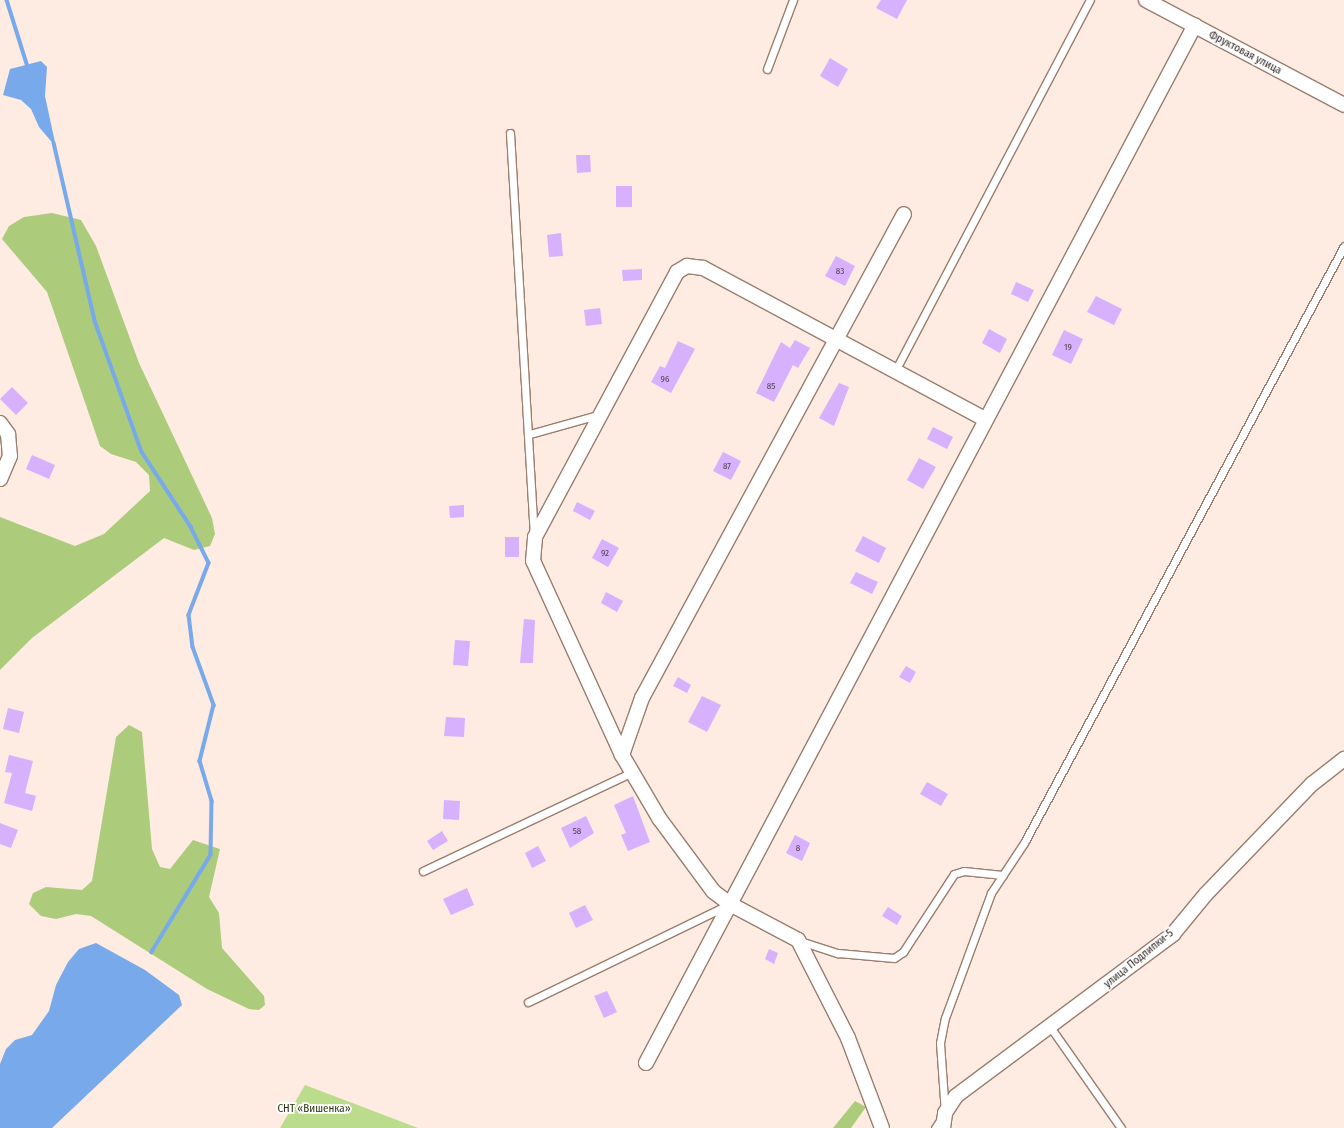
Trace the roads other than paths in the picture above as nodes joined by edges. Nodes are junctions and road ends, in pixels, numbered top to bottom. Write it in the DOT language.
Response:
graph roads {
  1 [pos="792,0"];
  2 [pos="1090,0"];
  3 [pos="1146,0"];
  4 [pos="1195,25"];
  5 [pos="767,69"];
  6 [pos="1344,105"];
  7 [pos="510,134"];
  8 [pos="904,214"];
  9 [pos="1344,246"];
  10 [pos="836,339"];
  11 [pos="895,371"];
  12 [pos="598,415"];
  13 [pos="985,418"];
  14 [pos="0,422"];
  15 [pos="530,434"];
  16 [pos="0,479"];
  17 [pos="535,536"];
  18 [pos="622,755"];
  19 [pos="1344,759"];
  20 [pos="632,772"];
  21 [pos="423,871"];
  22 [pos="1003,875"];
  23 [pos="730,904"];
  24 [pos="798,940"];
  25 [pos="528,1002"];
  26 [pos="1051,1028"];
  27 [pos="646,1063"];
  28 [pos="945,1113"];
  29 [pos="882,1128"];
  30 [pos="935,1128"];
  31 [pos="943,1128"];
  32 [pos="1120,1128"];
  1 -- 5 [label="lane"];
  2 -- 11 [label="lane"];
  3 -- 4 [label="street, Фруктовая улица"];
  4 -- 6 [label="street, Фруктовая улица"];
  4 -- 13 [label="street"];
  7 -- 15 [label="lane"];
  8 -- 10 [label="street"];
  9 -- 22 [label="lane"];
  10 -- 11 [label="street"];
  10 -- 12 [label="street"];
  10 -- 18 [label="street"];
  11 -- 13 [label="street"];
  12 -- 15 [label="lane"];
  12 -- 17 [label="street"];
  13 -- 23 [label="street"];
  14 -- 16 [label="street"];
  15 -- 17 [label="lane"];
  17 -- 18 [label="street"];
  18 -- 20 [label="street"];
  19 -- 26 [label="street, улица Подлипки-5"];
  20 -- 21 [label="lane"];
  20 -- 23 [label="street"];
  22 -- 24 [label="lane"];
  22 -- 28 [label="lane"];
  23 -- 24 [label="street"];
  23 -- 25 [label="lane"];
  23 -- 27 [label="street"];
  24 -- 29 [label="street"];
  26 -- 28 [label="street, улица Подлипки-5"];
  26 -- 32 [label="lane"];
  28 -- 30 [label="lane"];
  28 -- 31 [label="street, улица Подлипки-5"];
}
